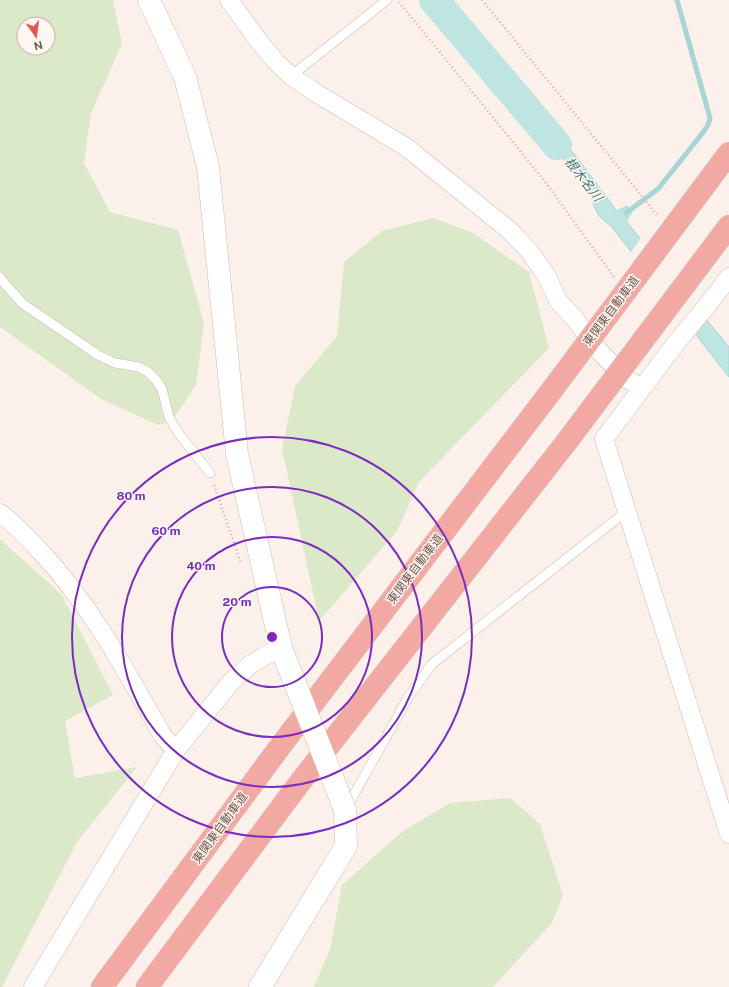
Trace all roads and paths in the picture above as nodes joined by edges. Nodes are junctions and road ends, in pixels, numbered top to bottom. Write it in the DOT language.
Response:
graph roads {
  1 [pos="149,0"];
  2 [pos="229,0"];
  3 [pos="387,0"];
  4 [pos="398,0"];
  5 [pos="482,0"];
  6 [pos="291,76"];
  7 [pos="729,153"];
  8 [pos="658,216"];
  9 [pos="729,226"];
  10 [pos="0,277"];
  11 [pos="729,277"];
  12 [pos="618,282"];
  13 [pos="642,388"];
  14 [pos="210,473"];
  15 [pos="627,511"];
  16 [pos="0,513"];
  17 [pos="243,569"];
  18 [pos="281,648"];
  19 [pos="176,750"];
  20 [pos="345,810"];
  21 [pos="729,834"];
  22 [pos="33,987"];
  23 [pos="102,987"];
  24 [pos="147,987"];
  25 [pos="260,987"];
  1 -- 18 [label="street"];
  2 -- 6 [label="street"];
  3 -- 6 [label="lane"];
  4 -- 12 [label="path"];
  5 -- 8 [label="path"];
  6 -- 13 [label="street"];
  7 -- 23 [label="highway, 東関東自動車道, bridge"];
  9 -- 24 [label="highway, bridge"];
  10 -- 14 [label="lane"];
  11 -- 13 [label="street"];
  13 -- 15 [label="street"];
  14 -- 17 [label="path"];
  15 -- 20 [label="lane"];
  15 -- 21 [label="street"];
  16 -- 19 [label="street"];
  18 -- 19 [label="street"];
  18 -- 20 [label="street, bridge"];
  19 -- 22 [label="street"];
  20 -- 25 [label="street"];
}
